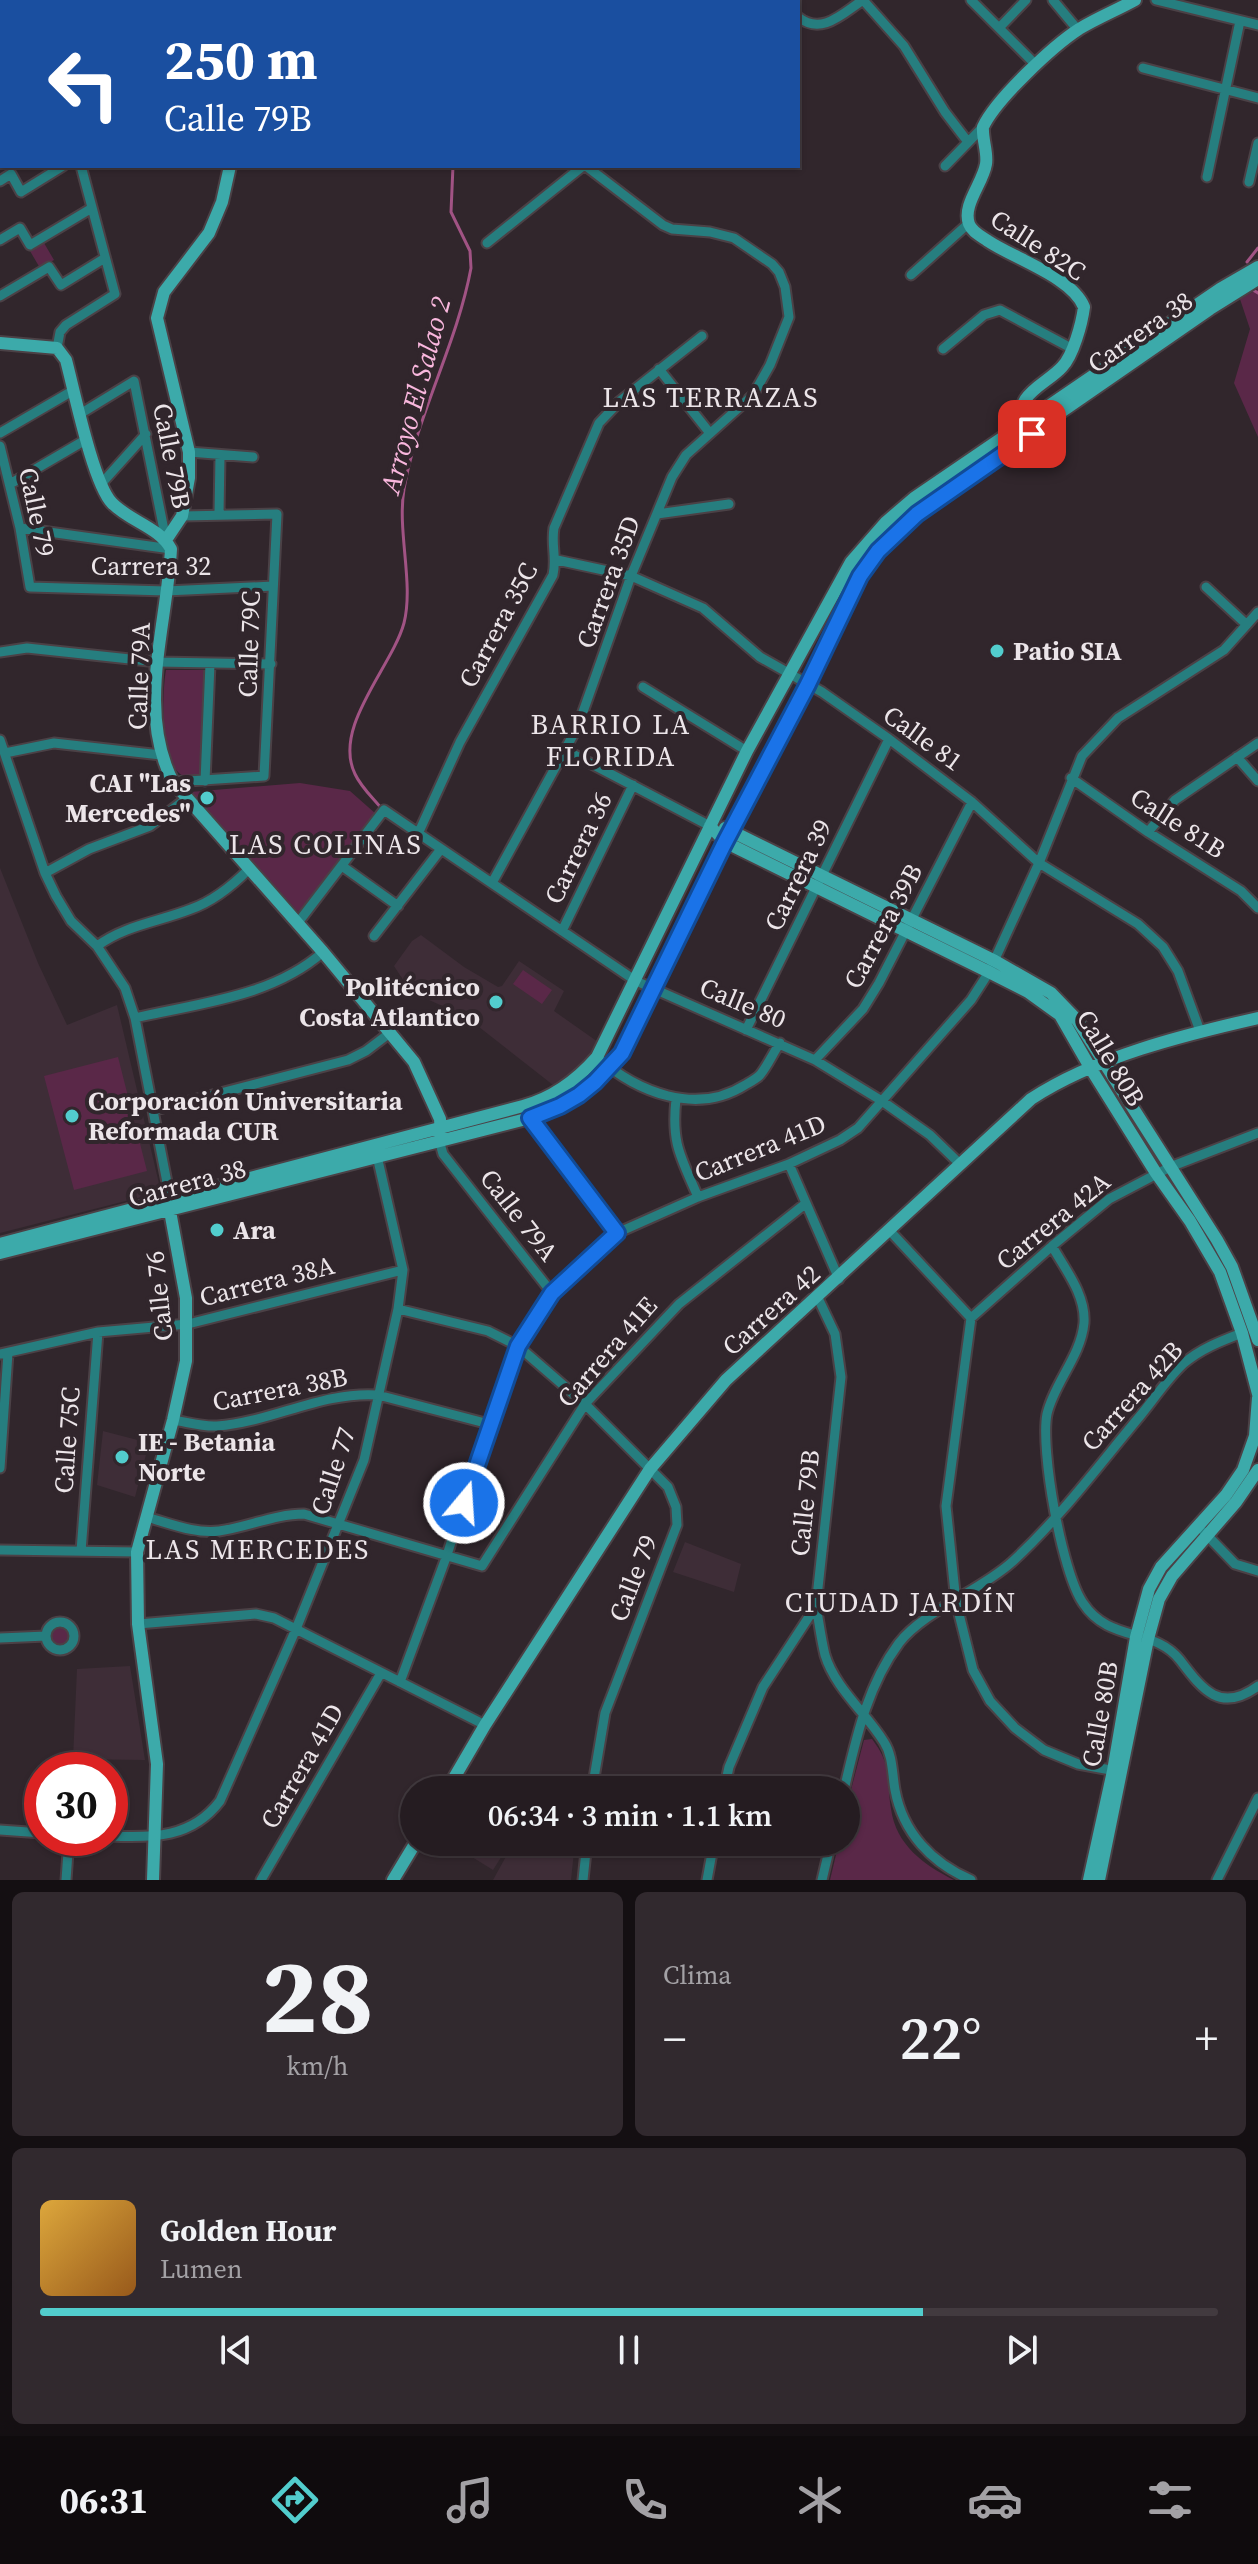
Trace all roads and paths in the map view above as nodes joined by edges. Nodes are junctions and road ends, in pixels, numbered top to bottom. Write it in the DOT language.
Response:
graph roads {
  1 [pos="863,0"];
  2 [pos="971,0"];
  3 [pos="1026,0"];
  4 [pos="1053,0"];
  5 [pos="1135,0"];
  6 [pos="1156,0"];
  7 [pos="800,18"];
  8 [pos="1240,21"];
  9 [pos="1258,25"];
  10 [pos="1000,27"];
  11 [pos="1078,30"];
  12 [pos="1036,65"];
  13 [pos="1143,68"];
  14 [pos="1225,90"];
  15 [pos="1258,98"];
  16 [pos="983,127"];
  17 [pos="968,142"];
  18 [pos="1258,143"];
  19 [pos="945,166"];
  20 [pos="60,168"];
  21 [pos="82,168"];
  22 [pos="230,168"];
  23 [pos="581,168"];
  24 [pos="587,168"];
  25 [pos="1207,177"];
  26 [pos="0,181"];
  27 [pos="1249,182"];
  28 [pos="92,208"];
  29 [pos="969,223"];
  30 [pos="0,240"];
  31 [pos="487,243"];
  32 [pos="105,258"];
  33 [pos="1258,267"];
  34 [pos="911,275"];
  35 [pos="1258,279"];
  36 [pos="0,296"];
  37 [pos="702,336"];
  38 [pos="0,343"];
  39 [pos="57,348"];
  40 [pos="1071,348"];
  41 [pos="943,349"];
  42 [pos="659,369"];
  43 [pos="74,390"];
  44 [pos="80,414"];
  45 [pos="1023,421"];
  46 [pos="709,432"];
  47 [pos="0,433"];
  48 [pos="146,434"];
  49 [pos="1032,434"];
  50 [pos="87,439"];
  51 [pos="1,451"];
  52 [pos="189,452"];
  53 [pos="220,456"];
  54 [pos="253,457"];
  55 [pos="102,483"];
  56 [pos="10,484"];
  57 [pos="729,504"];
  58 [pos="219,514"];
  59 [pos="657,514"];
  60 [pos="182,516"];
  61 [pos="20,528"];
  62 [pos="169,545"];
  63 [pos="557,560"];
  64 [pos="631,576"];
  65 [pos="273,586"];
  66 [pos="30,587"];
  67 [pos="1206,587"];
  68 [pos="166,591"];
  69 [pos="1258,612"];
  70 [pos="1246,624"];
  71 [pos="0,652"];
  72 [pos="158,662"];
  73 [pos="210,664"];
  74 [pos="271,664"];
  75 [pos="788,673"];
  76 [pos="808,684"];
  77 [pos="643,687"];
  78 [pos="889,739"];
  79 [pos="0,740"];
  80 [pos="1258,743"];
  81 [pos="565,750"];
  82 [pos="747,751"];
  83 [pos="5,753"];
  84 [pos="161,755"];
  85 [pos="1237,757"];
  86 [pos="1071,778"];
  87 [pos="205,781"];
  88 [pos="1258,781"];
  89 [pos="173,782"];
  90 [pos="633,785"];
  91 [pos="186,799"];
  92 [pos="972,802"];
  93 [pos="710,826"];
  94 [pos="1148,832"];
  95 [pos="418,834"];
  96 [pos="728,836"];
  97 [pos="441,849"];
  98 [pos="1039,863"];
  99 [pos="342,866"];
  100 [pos="249,869"];
  101 [pos="45,873"];
  102 [pos="818,882"];
  103 [pos="492,883"];
  104 [pos="398,906"];
  105 [pos="1258,908"];
  106 [pos="297,924"];
  107 [pos="910,926"];
  108 [pos="562,931"];
  109 [pos="374,936"];
  110 [pos="97,946"];
  111 [pos="323,952"];
  112 [pos="992,967"];
  113 [pos="636,981"];
  114 [pos="655,989"];
  115 [pos="135,1018"];
  116 [pos="1258,1018"];
  117 [pos="746,1030"];
  118 [pos="1200,1031"];
  119 [pos="391,1032"];
  120 [pos="780,1043"];
  121 [pos="597,1057"];
  122 [pos="815,1060"];
  123 [pos="1104,1064"];
  124 [pos="609,1068"];
  125 [pos="1091,1069"];
  126 [pos="676,1099"];
  127 [pos="882,1101"];
  128 [pos="155,1110"];
  129 [pos="526,1112"];
  130 [pos="1258,1133"];
  131 [pos="441,1134"];
  132 [pos="377,1156"];
  133 [pos="789,1164"];
  134 [pos="960,1164"];
  135 [pos="1170,1167"];
  136 [pos="1156,1173"];
  137 [pos="698,1197"];
  138 [pos="805,1204"];
  139 [pos="171,1205"];
  140 [pos="890,1231"];
  141 [pos="617,1233"];
  142 [pos="0,1244"];
  143 [pos="1052,1246"];
  144 [pos="0,1253"];
  145 [pos="403,1270"];
  146 [pos="839,1279"];
  147 [pos="552,1293"];
  148 [pos="818,1298"];
  149 [pos="398,1309"];
  150 [pos="971,1318"];
  151 [pos="188,1324"];
  152 [pos="98,1332"];
  153 [pos="1253,1333"];
  154 [pos="518,1346"];
  155 [pos="4,1354"];
  156 [pos="378,1395"];
  157 [pos="1258,1396"];
  158 [pos="585,1404"];
  159 [pos="173,1420"];
  160 [pos="489,1424"];
  161 [pos="0,1468"];
  162 [pos="650,1469"];
  163 [pos="1258,1470"];
  164 [pos="146,1517"];
  165 [pos="1056,1517"];
  166 [pos="340,1523"];
  167 [pos="1202,1530"];
  168 [pos="0,1550"];
  169 [pos="81,1551"];
  170 [pos="137,1552"];
  171 [pos="447,1555"];
  172 [pos="1258,1571"];
  173 [pos="956,1602"];
  174 [pos="816,1606"];
  175 [pos="138,1624"];
  176 [pos="296,1629"];
  177 [pos="46,1636"];
  178 [pos="0,1638"];
  179 [pos="1142,1638"];
  180 [pos="381,1673"];
  181 [pos="400,1682"];
  182 [pos="1258,1686"];
  183 [pos="862,1714"];
  184 [pos="485,1725"];
  185 [pos="1118,1771"];
  186 [pos="455,1776"];
  187 [pos="594,1776"];
  188 [pos="727,1776"];
  189 [pos="847,1776"];
  190 [pos="1258,1798"];
  191 [pos="0,1830"];
  192 [pos="22,1832"];
  193 [pos="128,1836"];
  194 [pos="156,1837"];
  195 [pos="20,1844"];
  196 [pos="68,1856"];
  197 [pos="408,1856"];
  198 [pos="586,1856"];
  199 [pos="711,1856"];
  200 [pos="828,1856"];
  201 [pos="66,1880"];
  202 [pos="153,1880"];
  203 [pos="261,1880"];
  204 [pos="393,1880"];
  205 [pos="583,1880"];
  206 [pos="707,1880"];
  207 [pos="822,1880"];
  208 [pos="971,1880"];
  209 [pos="1089,1880"];
  210 [pos="1099,1880"];
  211 [pos="1217,1880"];
  1 -- 7 [label="street"];
  1 -- 17 [label="street"];
  2 -- 10 [label="street"];
  3 -- 10 [label="street"];
  4 -- 11 [label="street"];
  5 -- 11 [label="main road"];
  6 -- 8 [label="street"];
  8 -- 9 [label="street"];
  8 -- 14 [label="street"];
  10 -- 12 [label="street"];
  11 -- 12 [label="main road"];
  12 -- 16 [label="main road"];
  13 -- 14 [label="street"];
  14 -- 15 [label="street"];
  14 -- 25 [label="street"];
  16 -- 17 [label="street"];
  16 -- 29 [label="main road, Calle 82C"];
  17 -- 19 [label="street"];
  18 -- 27 [label="street"];
  20 -- 26 [label="street"];
  21 -- 28 [label="street"];
  22 -- 52 [label="main road"];
  23 -- 31 [label="street"];
  24 -- 46 [label="street, Carrera 35D"];
  28 -- 30 [label="street"];
  28 -- 32 [label="street"];
  29 -- 34 [label="street"];
  29 -- 40 [label="main road, Calle 82C"];
  32 -- 36 [label="street"];
  32 -- 39 [label="street"];
  33 -- 45 [label="main road, Carrera 38"];
  35 -- 49 [label="main road, Carrera 38"];
  37 -- 42 [label="street, Carrera 35C"];
  38 -- 39 [label="main road"];
  39 -- 43 [label="main road"];
  40 -- 41 [label="street"];
  40 -- 45 [label="main road"];
  42 -- 46 [label="street"];
  42 -- 63 [label="street, Carrera 35C"];
  43 -- 44 [label="main road"];
  43 -- 47 [label="street"];
  44 -- 48 [label="street, Calle 79B"];
  44 -- 50 [label="main road"];
  45 -- 49 [label="main road"];
  45 -- 75 [label="main road, Carrera 38"];
  46 -- 59 [label="street, Carrera 35D"];
  48 -- 55 [label="street"];
  48 -- 62 [label="street, Calle 79B"];
  49 -- 76 [label="main road, Carrera 38"];
  50 -- 55 [label="main road"];
  50 -- 56 [label="street"];
  51 -- 56 [label="street, Calle 79"];
  52 -- 53 [label="street"];
  52 -- 60 [label="main road"];
  53 -- 54 [label="street"];
  53 -- 58 [label="street, Calle 79B"];
  55 -- 62 [label="main road"];
  56 -- 61 [label="street, Calle 79"];
  57 -- 59 [label="street"];
  58 -- 60 [label="street"];
  58 -- 65 [label="street, Calle 79C"];
  59 -- 64 [label="street, Carrera 35D"];
  60 -- 62 [label="main road"];
  61 -- 62 [label="street"];
  61 -- 66 [label="street, Calle 79"];
  62 -- 68 [label="main road, Calle 79A"];
  63 -- 64 [label="street, Calle 81"];
  63 -- 95 [label="street, Carrera 35C"];
  64 -- 75 [label="street, Calle 81"];
  64 -- 81 [label="street, Carrera 35D"];
  65 -- 68 [label="street, Carrera 32"];
  65 -- 74 [label="street, Calle 79C"];
  66 -- 68 [label="street, Carrera 32"];
  67 -- 70 [label="street"];
  68 -- 72 [label="main road, Calle 79A"];
  69 -- 70 [label="street, Carrera 41D"];
  70 -- 86 [label="street, Carrera 41D"];
  71 -- 72 [label="street"];
  72 -- 73 [label="street"];
  72 -- 84 [label="main road, Calle 79A"];
  73 -- 74 [label="street"];
  73 -- 87 [label="street"];
  74 -- 87 [label="street, Calle 79C"];
  75 -- 76 [label="street, Calle 81"];
  75 -- 82 [label="main road, Carrera 38"];
  76 -- 78 [label="street, Calle 81"];
  76 -- 96 [label="main road, Carrera 38"];
  77 -- 82 [label="street"];
  78 -- 92 [label="street, Calle 81"];
  78 -- 102 [label="street, Carrera 39"];
  79 -- 83 [label="street, Calle 76"];
  80 -- 85 [label="street"];
  81 -- 90 [label="street, Calle 80B"];
  81 -- 103 [label="street, Carrera 35D"];
  82 -- 93 [label="main road, Carrera 38"];
  83 -- 84 [label="street"];
  83 -- 101 [label="street, Calle 76"];
  84 -- 89 [label="main road, Calle 79A"];
  85 -- 88 [label="street"];
  85 -- 94 [label="street"];
  86 -- 94 [label="street, Calle 81B"];
  86 -- 98 [label="street, Carrera 41D"];
  87 -- 89 [label="street"];
  89 -- 91 [label="main road, Calle 79A"];
  90 -- 93 [label="street, Calle 80B"];
  90 -- 108 [label="street, Carrera 36"];
  91 -- 100 [label="main road, Calle 79A"];
  91 -- 101 [label="street"];
  92 -- 98 [label="street, Calle 81"];
  92 -- 107 [label="street, Carrera 39B"];
  93 -- 96 [label="main road, Calle 80B"];
  93 -- 113 [label="main road, Carrera 38"];
  94 -- 105 [label="street, Calle 81B"];
  95 -- 97 [label="street, Calle 80"];
  95 -- 99 [label="street, Calle 80"];
  96 -- 102 [label="main road, Calle 80B"];
  96 -- 114 [label="main road, Carrera 38"];
  97 -- 103 [label="street, Calle 80"];
  97 -- 104 [label="street"];
  98 -- 112 [label="street, Carrera 41D"];
  98 -- 118 [label="street, Calle 81"];
  99 -- 104 [label="street"];
  99 -- 106 [label="street"];
  100 -- 106 [label="main road, Calle 79A"];
  100 -- 110 [label="street"];
  101 -- 110 [label="street, Calle 76"];
  102 -- 107 [label="main road, Calle 80B"];
  102 -- 117 [label="street, Carrera 39"];
  103 -- 108 [label="street, Calle 80"];
  104 -- 109 [label="street"];
  106 -- 111 [label="main road, Calle 79A"];
  107 -- 112 [label="main road, Calle 80B"];
  107 -- 122 [label="street, Carrera 39B"];
  108 -- 113 [label="street, Calle 80"];
  110 -- 115 [label="street, Calle 76"];
  111 -- 115 [label="street"];
  111 -- 119 [label="main road, Calle 79A"];
  112 -- 123 [label="main road, Calle 80B"];
  112 -- 125 [label="main road, Calle 80B"];
  112 -- 127 [label="street, Carrera 41D"];
  113 -- 114 [label="street, Calle 80"];
  113 -- 121 [label="main road, Carrera 38"];
  114 -- 117 [label="street, Calle 80"];
  114 -- 124 [label="main road, Carrera 38"];
  115 -- 128 [label="street, Calle 76"];
  116 -- 118 [label="main road, Carrera 42"];
  117 -- 120 [label="street, Calle 80"];
  118 -- 123 [label="main road, Carrera 42"];
  119 -- 128 [label="street"];
  119 -- 131 [label="main road, Calle 79A"];
  120 -- 122 [label="street, Calle 80"];
  120 -- 126 [label="street"];
  121 -- 124 [label="street"];
  121 -- 129 [label="main road, Carrera 38"];
  122 -- 127 [label="street, Calle 80"];
  123 -- 125 [label="main road, Carrera 42"];
  123 -- 135 [label="main road, Calle 80B"];
  124 -- 126 [label="street"];
  124 -- 129 [label="main road, Carrera 38"];
  125 -- 134 [label="main road, Carrera 42"];
  125 -- 136 [label="main road, Calle 80B"];
  126 -- 137 [label="street"];
  127 -- 133 [label="street, Carrera 41D"];
  127 -- 134 [label="street, Calle 80"];
  128 -- 139 [label="street, Calle 76"];
  129 -- 131 [label="main road, Carrera 38"];
  129 -- 141 [label="street"];
  130 -- 135 [label="street, Carrera 42A"];
  131 -- 132 [label="main road, Carrera 38"];
  131 -- 139 [label="main road, Carrera 38"];
  131 -- 147 [label="street, Calle 79A"];
  132 -- 139 [label="main road, Carrera 38"];
  132 -- 145 [label="street, Calle 77"];
  133 -- 137 [label="street, Carrera 41D"];
  133 -- 138 [label="street"];
  134 -- 140 [label="main road, Carrera 42"];
  135 -- 136 [label="street, Carrera 42A"];
  135 -- 153 [label="main road, Calle 80B"];
  136 -- 143 [label="street, Carrera 42A"];
  136 -- 153 [label="main road, Calle 80B"];
  137 -- 141 [label="street, Carrera 41D"];
  138 -- 146 [label="street"];
  138 -- 158 [label="street, Carrera 41E"];
  139 -- 142 [label="main road, Carrera 38"];
  139 -- 144 [label="main road, Carrera 38"];
  139 -- 151 [label="main road, Calle 76"];
  140 -- 146 [label="main road, Carrera 42"];
  140 -- 150 [label="street"];
  141 -- 147 [label="street, Carrera 41D"];
  143 -- 150 [label="street, Carrera 42A"];
  143 -- 165 [label="street"];
  145 -- 149 [label="street, Calle 77"];
  145 -- 151 [label="street, Carrera 38A"];
  146 -- 148 [label="main road, Carrera 42"];
  147 -- 154 [label="street, Carrera 41D"];
  148 -- 162 [label="main road, Carrera 42"];
  148 -- 174 [label="street, Calle 79B"];
  149 -- 154 [label="street"];
  149 -- 156 [label="street, Calle 77"];
  150 -- 173 [label="street"];
  151 -- 152 [label="street, Carrera 38A"];
  151 -- 159 [label="main road, Calle 76"];
  152 -- 155 [label="street, Carrera 38A"];
  152 -- 169 [label="street, Calle 75C"];
  153 -- 157 [label="main road, Calle 80B"];
  153 -- 165 [label="street, Carrera 42B"];
  154 -- 158 [label="street, Calle 79"];
  154 -- 160 [label="street, Carrera 41D"];
  155 -- 161 [label="street"];
  156 -- 159 [label="street, Carrera 38B"];
  156 -- 160 [label="street, Carrera 38B"];
  156 -- 166 [label="street, Calle 77"];
  157 -- 167 [label="main road, Calle 80B"];
  158 -- 162 [label="street, Calle 79"];
  158 -- 171 [label="street, Carrera 41E"];
  159 -- 164 [label="main road, Calle 76"];
  160 -- 171 [label="street, Carrera 41D"];
  162 -- 184 [label="main road, Carrera 42"];
  162 -- 187 [label="street, Calle 79"];
  163 -- 167 [label="main road, Calle 80B"];
  164 -- 166 [label="street"];
  164 -- 170 [label="main road, Calle 76"];
  165 -- 173 [label="street"];
  165 -- 179 [label="street"];
  166 -- 171 [label="street"];
  166 -- 176 [label="street, Calle 77"];
  167 -- 172 [label="street"];
  167 -- 179 [label="main road, Calle 80B"];
  168 -- 169 [label="street"];
  169 -- 170 [label="street"];
  170 -- 175 [label="main road, Calle 76"];
  171 -- 181 [label="street, Carrera 41D"];
  173 -- 183 [label="street"];
  173 -- 185 [label="street"];
  174 -- 183 [label="street"];
  174 -- 188 [label="street, Calle 79B"];
  175 -- 176 [label="street"];
  175 -- 194 [label="main road, Calle 76"];
  176 -- 180 [label="street"];
  176 -- 194 [label="street, Calle 77"];
  177 -- 178 [label="street"];
  179 -- 182 [label="street"];
  179 -- 185 [label="main road, Calle 80B"];
  180 -- 181 [label="street"];
  180 -- 203 [label="street, Carrera 41D"];
  181 -- 184 [label="street"];
  183 -- 189 [label="street"];
  183 -- 208 [label="street"];
  184 -- 186 [label="main road, Carrera 42"];
  185 -- 209 [label="main road, Calle 80B"];
  185 -- 210 [label="main road, Calle 80B"];
  190 -- 211 [label="street"];
  191 -- 192 [label="street"];
  192 -- 195 [label="street"];
  193 -- 194 [label="street"];
  194 -- 202 [label="main road, Calle 76"];
  196 -- 201 [label="street"];
  197 -- 204 [label="main road"];
  198 -- 205 [label="street"];
  199 -- 206 [label="street"];
  200 -- 207 [label="street"];
}
